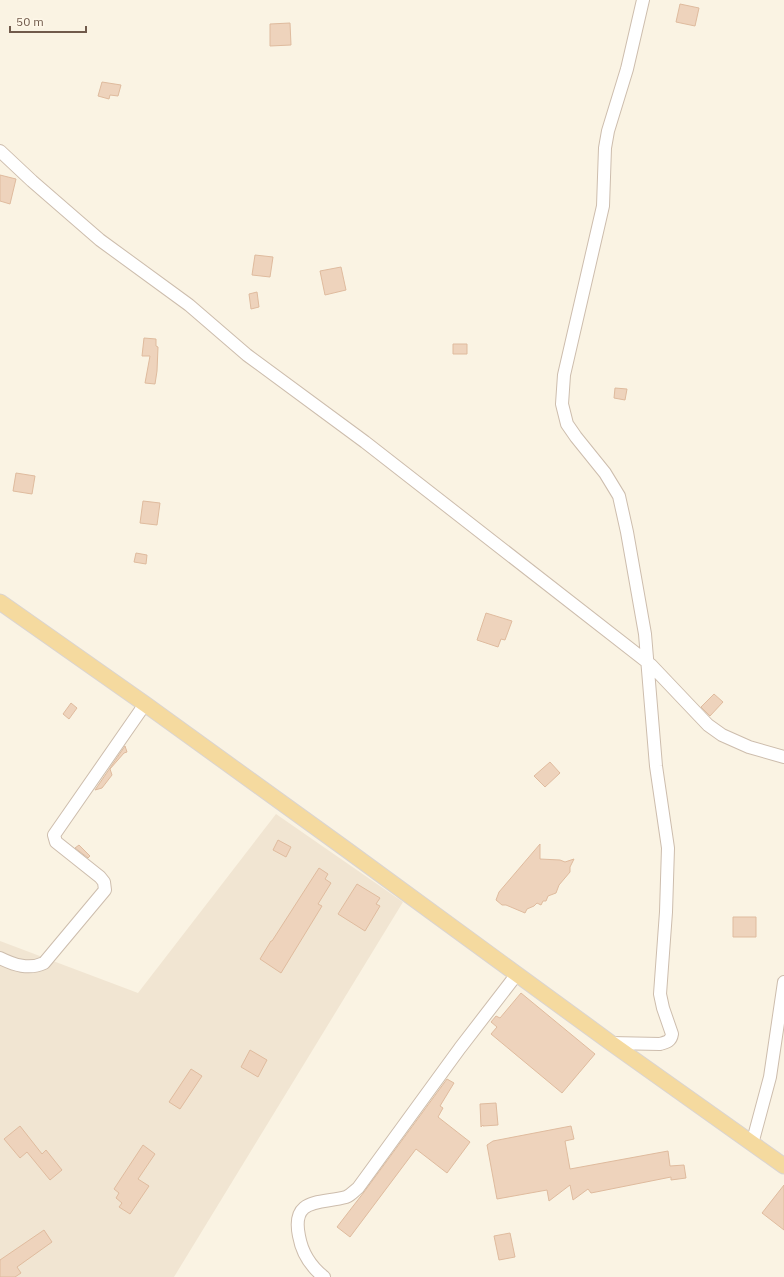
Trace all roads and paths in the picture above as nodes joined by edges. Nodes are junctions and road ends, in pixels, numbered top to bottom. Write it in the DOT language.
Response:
graph roads {
  1 [pos="643,0"];
  2 [pos="0,151"];
  3 [pos="0,602"];
  4 [pos="647,662"];
  5 [pos="144,704"];
  6 [pos="784,757"];
  7 [pos="0,958"];
  8 [pos="517,974"];
  9 [pos="784,982"];
  10 [pos="611,1043"];
  11 [pos="752,1144"];
  12 [pos="784,1166"];
  13 [pos="324,1277"];
  1 -- 4 [label="street"];
  2 -- 4 [label="street"];
  3 -- 5 [label="main road"];
  4 -- 6 [label="street"];
  4 -- 10 [label="street"];
  5 -- 7 [label="street"];
  5 -- 8 [label="main road"];
  8 -- 10 [label="main road"];
  8 -- 13 [label="street"];
  9 -- 11 [label="street"];
  10 -- 11 [label="main road"];
  11 -- 12 [label="main road"];
}
